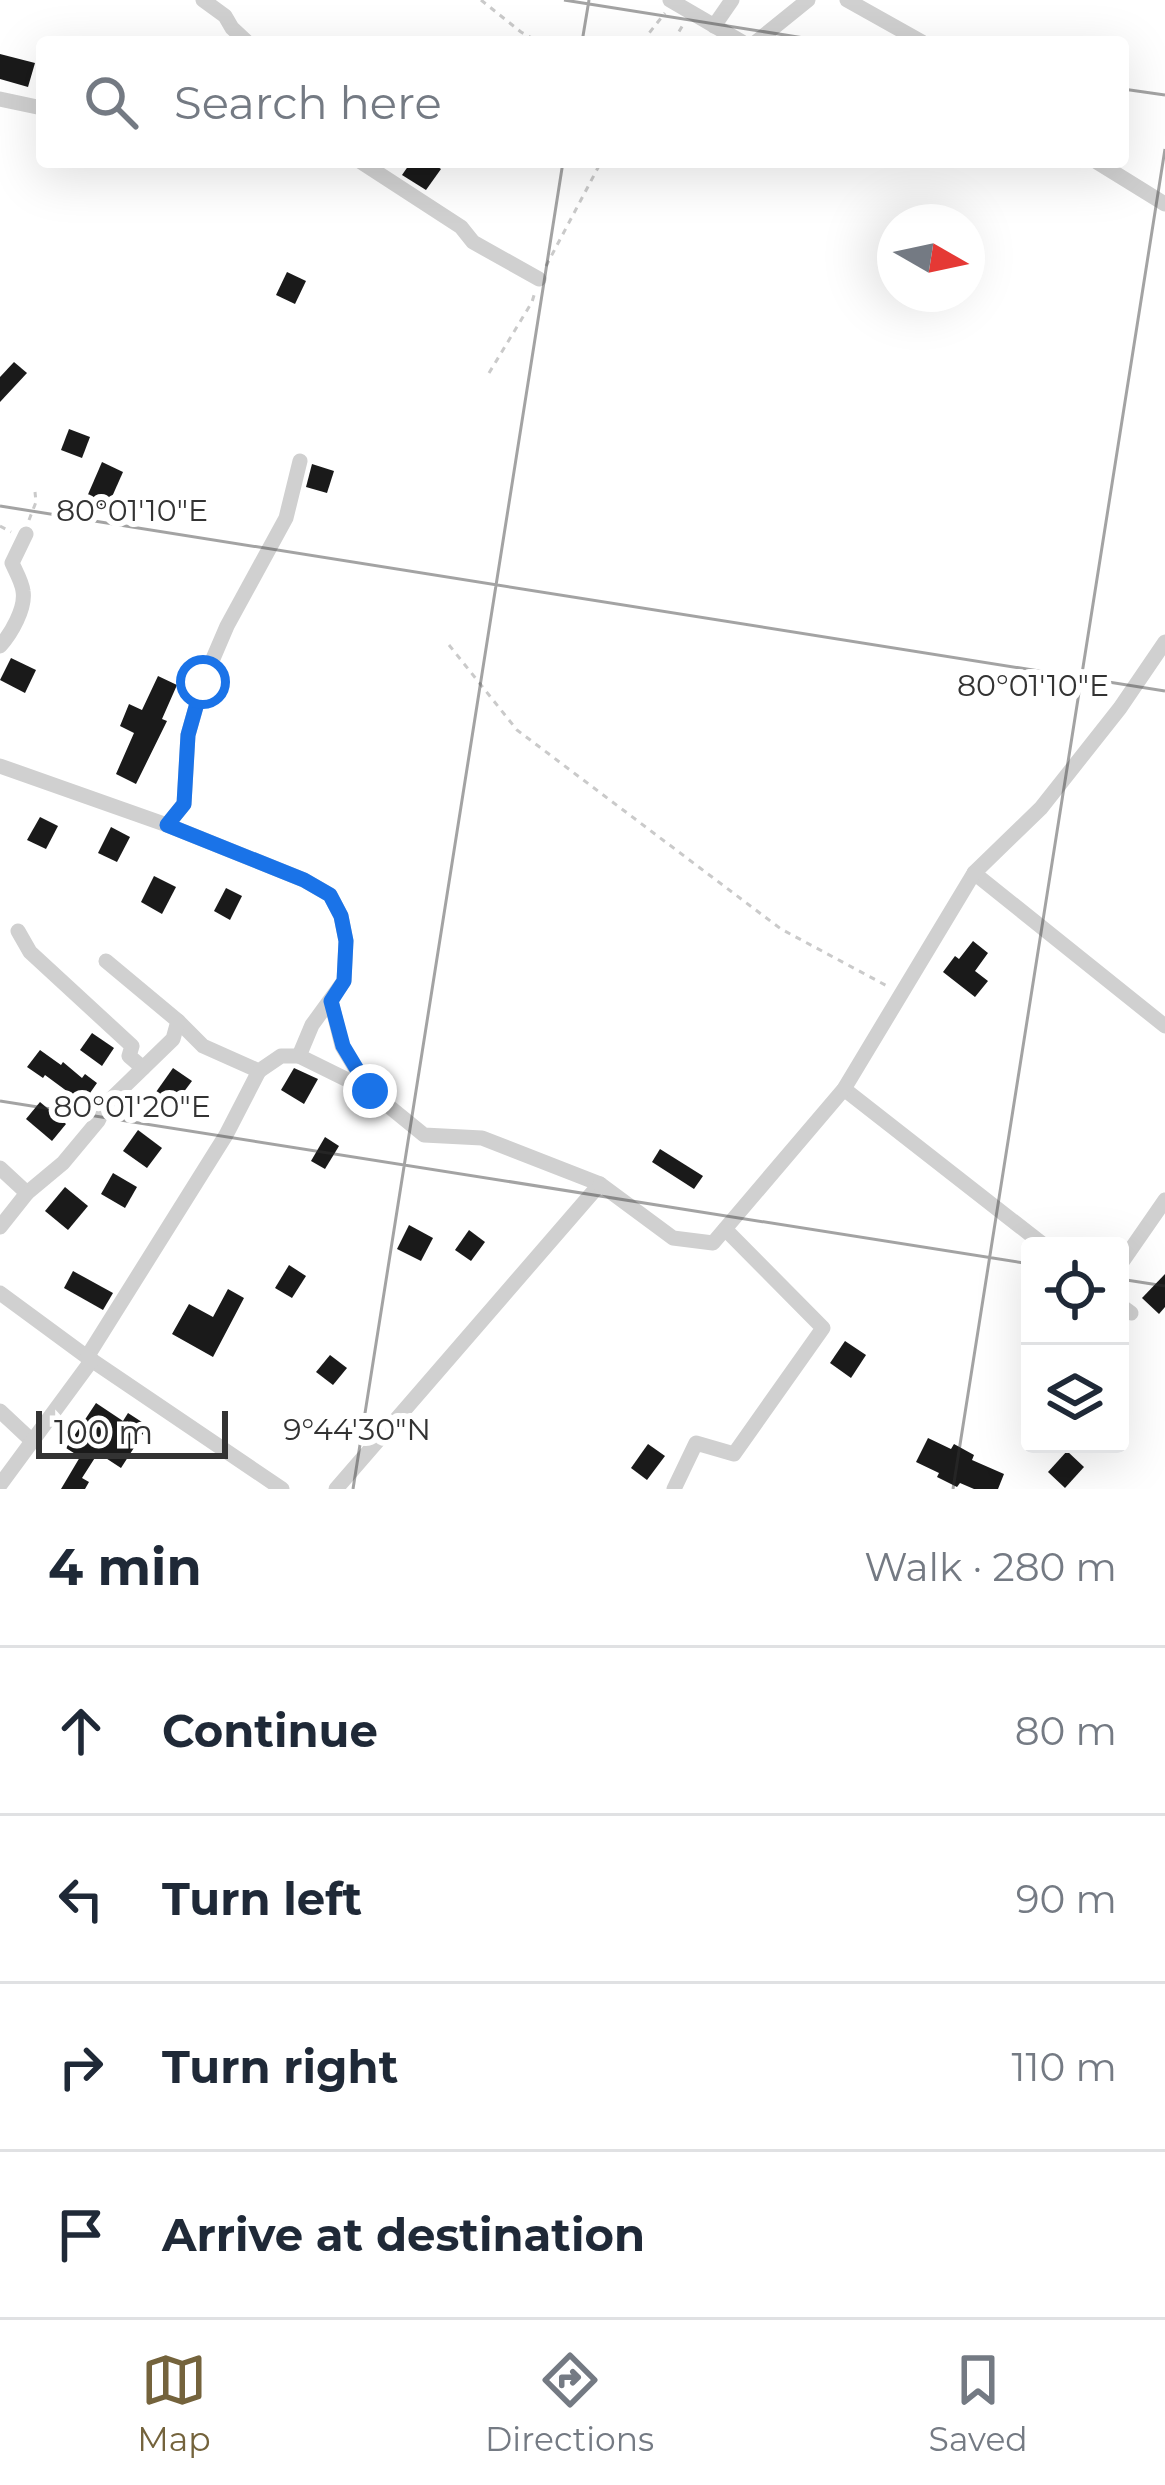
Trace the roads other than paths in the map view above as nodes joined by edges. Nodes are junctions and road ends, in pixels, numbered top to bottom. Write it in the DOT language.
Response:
graph roads {
  1 [pos="203,0"];
  2 [pos="732,0"];
  3 [pos="808,0"];
  4 [pos="847,0"];
  5 [pos="672,1"];
  6 [pos="714,26"];
  7 [pos="241,36"];
  8 [pos="732,36"];
  9 [pos="763,36"];
  10 [pos="911,36"];
  11 [pos="0,99"];
  12 [pos="36,108"];
  13 [pos="371,168"];
  14 [pos="1107,168"];
  15 [pos="1165,204"];
  16 [pos="539,279"];
  17 [pos="301,460"];
  18 [pos="26,534"];
  19 [pos="1165,642"];
  20 [pos="0,646"];
  21 [pos="1159,662"];
  22 [pos="0,766"];
  23 [pos="167,825"];
  24 [pos="974,873"];
  25 [pos="18,931"];
  26 [pos="106,962"];
  27 [pos="331,1001"];
  28 [pos="178,1021"];
  29 [pos="1165,1026"];
  30 [pos="299,1056"];
  31 [pos="143,1068"];
  32 [pos="259,1071"];
  33 [pos="844,1089"];
  34 [pos="370,1091"];
  35 [pos="0,1168"];
  36 [pos="600,1184"];
  37 [pos="27,1193"];
  38 [pos="1165,1200"];
  39 [pos="0,1227"];
  40 [pos="725,1229"];
  41 [pos="1033,1237"];
  42 [pos="1129,1252"];
  43 [pos="0,1293"];
  44 [pos="89,1358"];
  45 [pos="0,1411"];
  46 [pos="31,1440"];
  47 [pos="0,1486"];
  48 [pos="282,1489"];
  49 [pos="336,1489"];
  50 [pos="674,1489"];
  1 -- 7 [label="street"];
  2 -- 6 [label="street"];
  3 -- 9 [label="street"];
  4 -- 10 [label="street"];
  5 -- 6 [label="street"];
  6 -- 8 [label="street"];
  11 -- 12 [label="street"];
  13 -- 16 [label="street"];
  14 -- 15 [label="street"];
  17 -- 23 [label="street"];
  18 -- 20 [label="street"];
  19 -- 21 [label="street"];
  21 -- 24 [label="street"];
  22 -- 23 [label="street"];
  23 -- 27 [label="street"];
  24 -- 29 [label="street"];
  24 -- 33 [label="street"];
  25 -- 31 [label="street"];
  26 -- 28 [label="street"];
  27 -- 30 [label="street"];
  27 -- 34 [label="street"];
  28 -- 31 [label="street"];
  28 -- 32 [label="street"];
  30 -- 32 [label="street"];
  30 -- 34 [label="street"];
  31 -- 37 [label="street"];
  32 -- 44 [label="street"];
  33 -- 40 [label="street"];
  33 -- 41 [label="street"];
  34 -- 36 [label="street"];
  35 -- 37 [label="street"];
  36 -- 40 [label="street"];
  36 -- 49 [label="street"];
  37 -- 39 [label="street"];
  38 -- 42 [label="street"];
  40 -- 50 [label="street"];
  43 -- 44 [label="street"];
  44 -- 46 [label="street"];
  44 -- 48 [label="street"];
  45 -- 46 [label="street"];
  46 -- 47 [label="street"];
}
